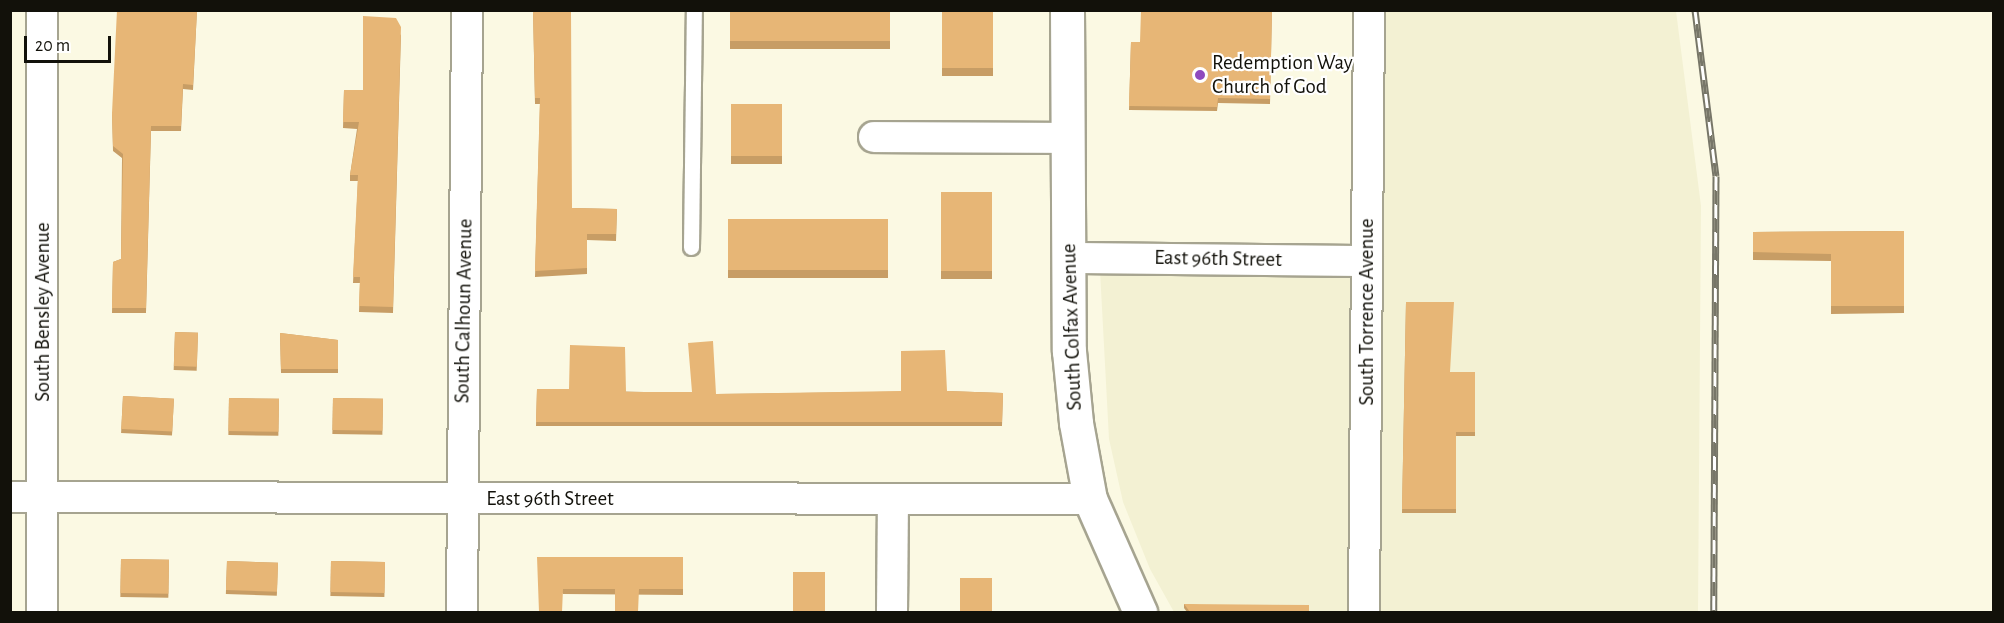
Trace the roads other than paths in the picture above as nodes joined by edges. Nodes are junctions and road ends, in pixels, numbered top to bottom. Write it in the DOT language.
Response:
graph roads {
  1 [pos="42,10"];
  2 [pos="467,10"];
  3 [pos="694,10"];
  4 [pos="1067,10"];
  5 [pos="1370,10"];
  6 [pos="874,137"];
  7 [pos="1068,138"];
  8 [pos="690,247"];
  9 [pos="1069,258"];
  10 [pos="1367,261"];
  11 [pos="10,496"];
  12 [pos="43,496"];
  13 [pos="462,499"];
  14 [pos="1090,499"];
  15 [pos="893,500"];
  16 [pos="1133,606"];
  17 [pos="42,612"];
  18 [pos="462,612"];
  19 [pos="892,612"];
  20 [pos="1364,612"];
  1 -- 12 [label="street, South Bensley Avenue"];
  2 -- 13 [label="street, South Calhoun Avenue"];
  3 -- 8 [label="lane"];
  4 -- 7 [label="main road, South Colfax Avenue"];
  5 -- 10 [label="street, South Torrence Avenue"];
  6 -- 7 [label="street"];
  7 -- 9 [label="main road, South Colfax Avenue"];
  9 -- 10 [label="street, East 96th Street"];
  9 -- 14 [label="main road, South Colfax Avenue"];
  10 -- 20 [label="street, South Torrence Avenue"];
  11 -- 12 [label="street, East 96th Street"];
  12 -- 13 [label="street, East 96th Street"];
  12 -- 17 [label="street, South Bensley Avenue"];
  13 -- 15 [label="street, East 96th Street"];
  13 -- 18 [label="street, South Calhoun Avenue"];
  14 -- 15 [label="street, East 96th Street"];
  14 -- 16 [label="main road, South Colfax Avenue"];
  15 -- 19 [label="street"];
}
